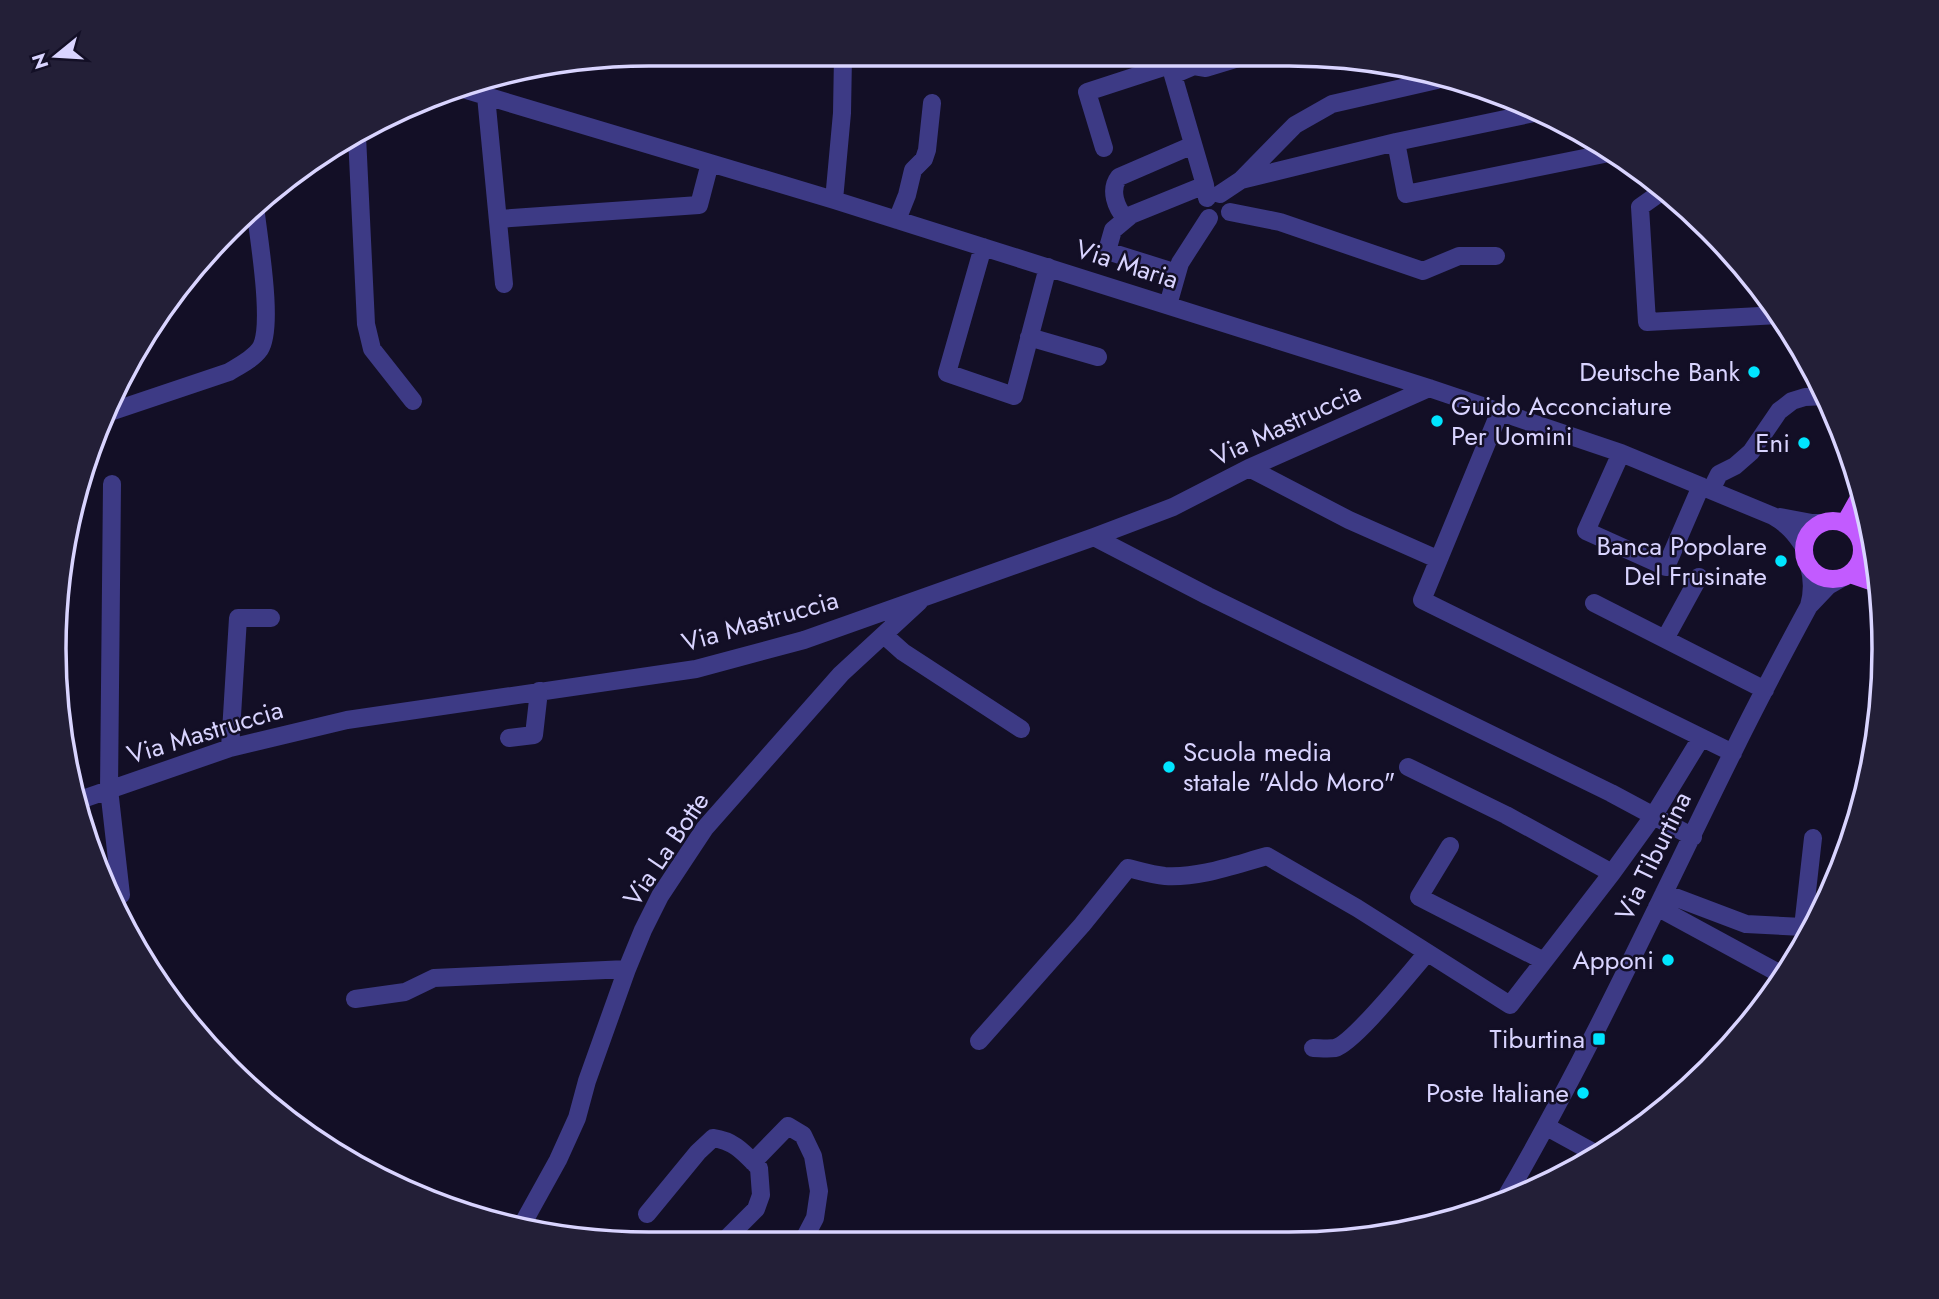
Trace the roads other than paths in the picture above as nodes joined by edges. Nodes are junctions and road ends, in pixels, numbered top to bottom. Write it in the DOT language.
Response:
graph roads {
  1 [pos="843,66"];
  2 [pos="1170,66"];
  3 [pos="1425,83"];
  4 [pos="476,93"];
  5 [pos="486,96"];
  6 [pos="932,103"];
  7 [pos="1521,115"];
  8 [pos="1396,142"];
  9 [pos="357,145"];
  10 [pos="1193,145"];
  11 [pos="1104,148"];
  12 [pos="1598,155"];
  13 [pos="710,163"];
  14 [pos="1241,180"];
  15 [pos="1211,192"];
  16 [pos="1655,196"];
  17 [pos="834,200"];
  18 [pos="1230,212"];
  19 [pos="1209,218"];
  20 [pos="256,219"];
  21 [pos="498,219"];
  22 [pos="1126,219"];
  23 [pos="897,220"];
  24 [pos="983,247"];
  25 [pos="1496,256"];
  26 [pos="1048,267"];
  27 [pos="1177,274"];
  28 [pos="504,284"];
  29 [pos="1168,305"];
  30 [pos="1767,316"];
  31 [pos="1029,337"];
  32 [pos="1098,357"];
  33 [pos="1429,388"];
  34 [pos="1814,397"];
  35 [pos="413,401"];
  36 [pos="119,409"];
  37 [pos="1500,411"];
  38 [pos="1620,453"];
  39 [pos="1249,468"];
  40 [pos="112,484"];
  41 [pos="1706,488"];
  42 [pos="1855,506"];
  43 [pos="1773,516"];
  44 [pos="1821,523"];
  45 [pos="1845,523"];
  46 [pos="1094,537"];
  47 [pos="1862,544"];
  48 [pos="1804,547"];
  49 [pos="1865,557"];
  50 [pos="1437,559"];
  51 [pos="1809,566"];
  52 [pos="1846,576"];
  53 [pos="1699,578"];
  54 [pos="1869,581"];
  55 [pos="924,597"];
  56 [pos="1594,603"];
  57 [pos="1809,606"];
  58 [pos="271,618"];
  59 [pos="884,635"];
  60 [pos="1665,639"];
  61 [pos="1765,690"];
  62 [pos="540,691"];
  63 [pos="1021,729"];
  64 [pos="509,738"];
  65 [pos="1701,738"];
  66 [pos="230,748"];
  67 [pos="1733,753"];
  68 [pos="1408,767"];
  69 [pos="109,789"];
  70 [pos="86,798"];
  71 [pos="1654,815"];
  72 [pos="1693,837"];
  73 [pos="1813,838"];
  74 [pos="1450,846"];
  75 [pos="1612,873"];
  76 [pos="121,895"];
  77 [pos="1661,900"];
  78 [pos="1807,917"];
  79 [pos="1797,934"];
  80 [pos="1427,953"];
  81 [pos="1544,961"];
  82 [pos="627,969"];
  83 [pos="1775,971"];
  84 [pos="355,999"];
  85 [pos="979,1041"];
  86 [pos="1313,1048"];
  87 [pos="1546,1128"];
  88 [pos="1588,1150"];
  89 [pos="753,1162"];
  90 [pos="1511,1189"];
  91 [pos="647,1214"];
  92 [pos="525,1219"];
  93 [pos="734,1232"];
  94 [pos="808,1232"];
  1 -- 17 [label="street"];
  2 -- 10 [label="street"];
  2 -- 11 [label="street"];
  3 -- 14 [label="street"];
  4 -- 5 [label="street, Via Maria"];
  5 -- 13 [label="street, Via Maria"];
  5 -- 21 [label="street"];
  6 -- 23 [label="street"];
  7 -- 8 [label="street"];
  8 -- 12 [label="street"];
  8 -- 14 [label="street"];
  9 -- 35 [label="street"];
  10 -- 15 [label="street"];
  10 -- 22 [label="street"];
  13 -- 17 [label="street, Via Maria"];
  13 -- 21 [label="street"];
  14 -- 15 [label="street"];
  15 -- 18 [label="street"];
  15 -- 19 [label="street"];
  15 -- 22 [label="street"];
  16 -- 30 [label="street"];
  17 -- 23 [label="street, Via Maria"];
  18 -- 19 [label="street"];
  18 -- 25 [label="street"];
  19 -- 27 [label="street"];
  20 -- 36 [label="street"];
  21 -- 28 [label="street"];
  22 -- 27 [label="street"];
  23 -- 24 [label="street, Via Maria"];
  24 -- 26 [label="street, Via Maria"];
  24 -- 31 [label="street"];
  26 -- 29 [label="street, Via Maria"];
  26 -- 31 [label="street"];
  27 -- 29 [label="street"];
  29 -- 33 [label="street, Via Maria"];
  31 -- 32 [label="street"];
  33 -- 37 [label="street, Via Maria"];
  33 -- 39 [label="street, Via Mastruccia"];
  34 -- 41 [label="street"];
  37 -- 38 [label="street, Via Maria"];
  37 -- 50 [label="street"];
  38 -- 41 [label="street, Via Maria"];
  38 -- 41 [label="street"];
  39 -- 46 [label="street, Via Mastruccia"];
  39 -- 50 [label="street"];
  40 -- 69 [label="street"];
  41 -- 43 [label="street, Via Maria"];
  42 -- 45 [label="main road"];
  43 -- 44 [label="street"];
  43 -- 48 [label="street"];
  44 -- 45 [label="main road"];
  44 -- 48 [label="main road"];
  45 -- 47 [label="main road"];
  46 -- 55 [label="street, Via Mastruccia"];
  46 -- 71 [label="street"];
  48 -- 51 [label="main road"];
  49 -- 52 [label="main road"];
  50 -- 65 [label="street"];
  51 -- 52 [label="main road"];
  51 -- 57 [label="street"];
  52 -- 54 [label="main road"];
  52 -- 57 [label="street"];
  53 -- 60 [label="street"];
  55 -- 59 [label="street, Via La Botte"];
  55 -- 62 [label="street, Via Mastruccia"];
  56 -- 60 [label="street"];
  57 -- 61 [label="street, Via Tiburtina"];
  58 -- 66 [label="street"];
  59 -- 63 [label="street"];
  59 -- 82 [label="street, Via La Botte"];
  60 -- 61 [label="street"];
  61 -- 67 [label="street, Via Tiburtina"];
  62 -- 64 [label="street"];
  62 -- 66 [label="street, Via Mastruccia"];
  65 -- 67 [label="street"];
  65 -- 71 [label="street"];
  66 -- 69 [label="street, Via Mastruccia"];
  67 -- 72 [label="street, Via Tiburtina"];
  68 -- 75 [label="street"];
  69 -- 70 [label="street, Via Mastruccia"];
  69 -- 76 [label="street"];
  71 -- 72 [label="street"];
  71 -- 75 [label="street"];
  72 -- 77 [label="street, Via Tiburtina"];
  73 -- 78 [label="street"];
  74 -- 81 [label="street"];
  75 -- 81 [label="street"];
  77 -- 79 [label="street"];
  77 -- 83 [label="street"];
  77 -- 87 [label="street, Via Tiburtina"];
  80 -- 81 [label="street"];
  80 -- 85 [label="street"];
  80 -- 86 [label="street"];
  82 -- 84 [label="street"];
  82 -- 92 [label="street, Via La Botte"];
  87 -- 88 [label="street"];
  87 -- 90 [label="street, Via Tiburtina"];
  89 -- 91 [label="street"];
  89 -- 93 [label="street"];
  89 -- 94 [label="street"];
}
